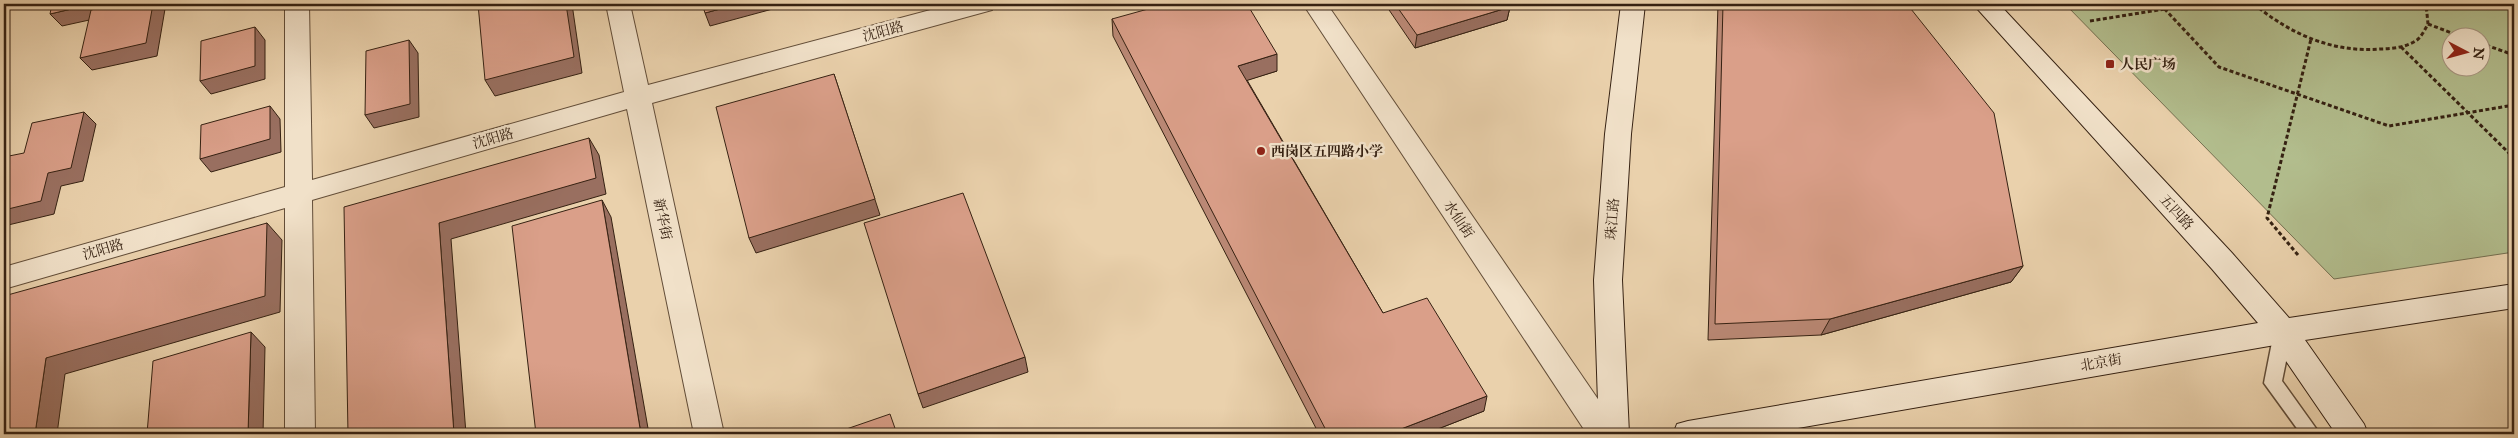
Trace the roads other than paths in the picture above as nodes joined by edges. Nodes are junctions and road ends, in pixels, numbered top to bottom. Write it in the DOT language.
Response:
graph roads {
  1 [pos="297,4"];
  2 [pos="618,4"];
  3 [pos="983,4"];
  4 [pos="1314,4"];
  5 [pos="1633,4"];
  6 [pos="1985,4"];
  7 [pos="638,97"];
  8 [pos="298,194"];
  9 [pos="4,278"];
  10 [pos="2514,296"];
  11 [pos="2283,332"];
  12 [pos="300,434"];
  13 [pos="708,434"];
  14 [pos="1604,434"];
  15 [pos="1614,434"];
  16 [pos="1688,434"];
  17 [pos="2311,434"];
  18 [pos="2353,434"];
  1 -- 8 [label="street"];
  2 -- 7 [label="street, 新华街"];
  3 -- 7 [label="street, 沈阳路"];
  4 -- 14 [label="street, 水仙街"];
  5 -- 15 [label="street, 珠江路"];
  6 -- 11 [label="street, 五四路"];
  7 -- 8 [label="street, 沈阳路"];
  7 -- 13 [label="street, 新华街"];
  8 -- 9 [label="street, 沈阳路"];
  8 -- 12 [label="street"];
  10 -- 11 [label="street, 北京街"];
  11 -- 16 [label="street, 北京街"];
  11 -- 17 [label="lane"];
  11 -- 18 [label="street, 五四路"];
}
